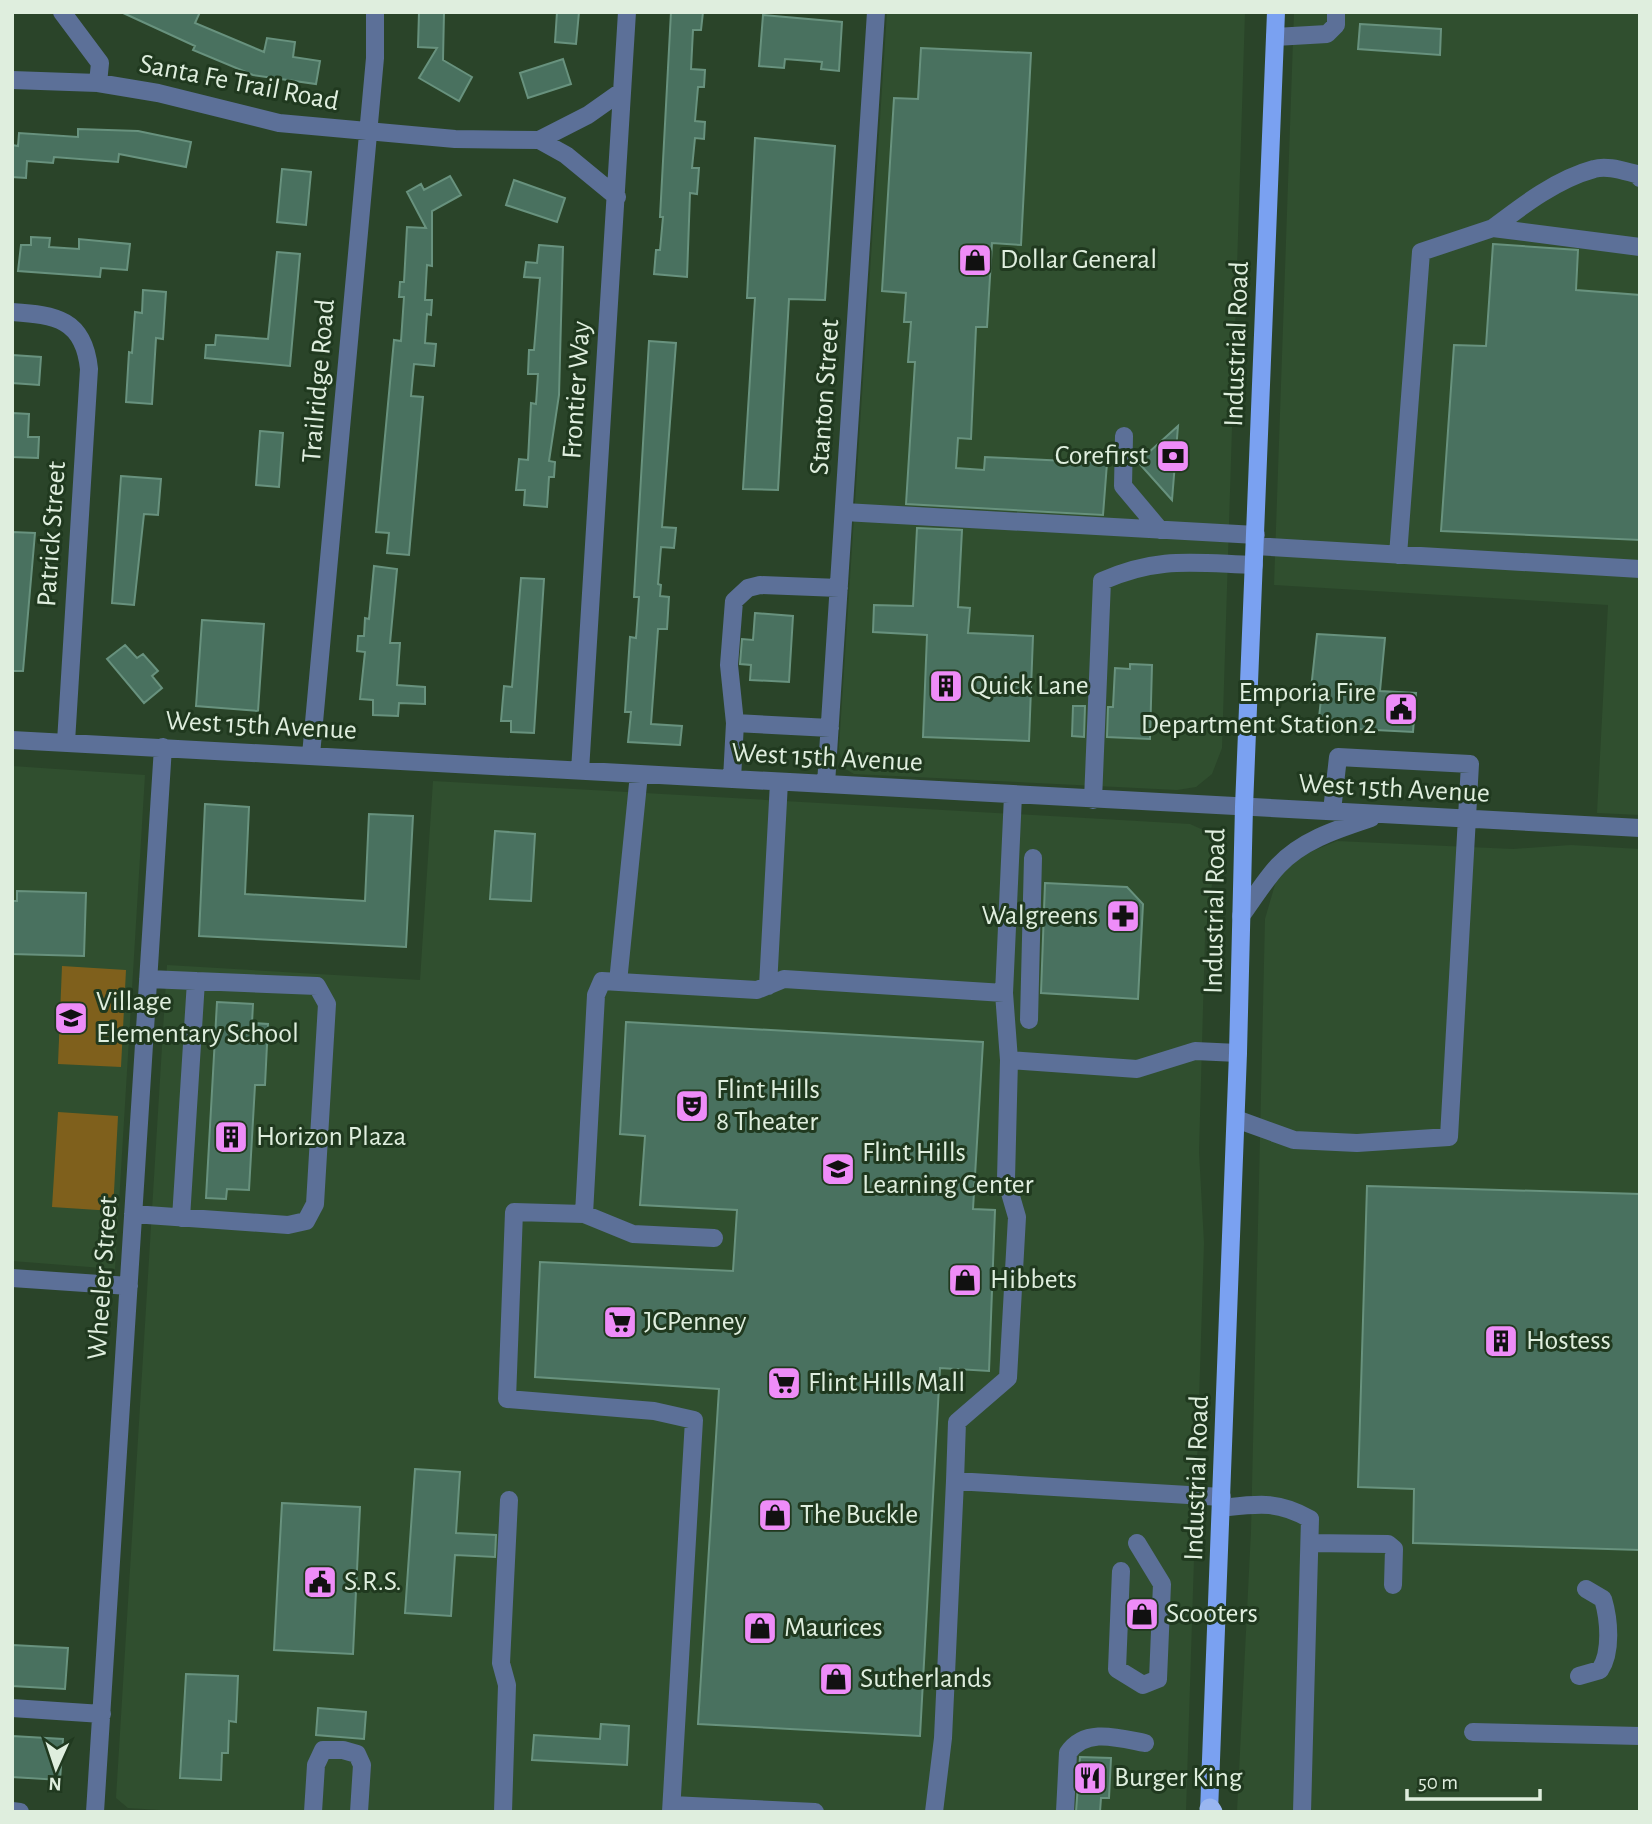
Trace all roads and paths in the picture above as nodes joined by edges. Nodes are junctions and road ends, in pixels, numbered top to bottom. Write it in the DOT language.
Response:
graph roads {
  1 [pos="62,12"];
  2 [pos="375,12"];
  3 [pos="627,12"];
  4 [pos="876,12"];
  5 [pos="1276,12"];
  6 [pos="1336,12"];
  7 [pos="1275,37"];
  8 [pos="12,80"];
  9 [pos="98,83"];
  10 [pos="622,91"];
  11 [pos="369,133"];
  12 [pos="539,140"];
  13 [pos="1640,178"];
  14 [pos="617,197"];
  15 [pos="1493,228"];
  16 [pos="1640,247"];
  17 [pos="12,312"];
  18 [pos="1124,436"];
  19 [pos="844,512"];
  20 [pos="1160,530"];
  21 [pos="1255,540"];
  22 [pos="1398,555"];
  23 [pos="1254,565"];
  24 [pos="1640,569"];
  25 [pos="839,587"];
  26 [pos="735,723"];
  27 [pos="830,728"];
  28 [pos="12,740"];
  29 [pos="66,742"];
  30 [pos="163,747"];
  31 [pos="311,755"];
  32 [pos="580,771"];
  33 [pos="639,774"];
  34 [pos="732,779"];
  35 [pos="779,782"];
  36 [pos="826,784"];
  37 [pos="1013,795"];
  38 [pos="1093,800"];
  39 [pos="1244,807"];
  40 [pos="1332,811"];
  41 [pos="1383,814"];
  42 [pos="1466,819"];
  43 [pos="1640,828"];
  44 [pos="1033,858"];
  45 [pos="1241,916"];
  46 [pos="148,979"];
  47 [pos="196,981"];
  48 [pos="618,982"];
  49 [pos="768,986"];
  50 [pos="1004,993"];
  51 [pos="1030,1020"];
  52 [pos="1238,1053"];
  53 [pos="1009,1060"];
  54 [pos="1236,1119"];
  55 [pos="133,1214"];
  56 [pos="584,1214"];
  57 [pos="181,1218"];
  58 [pos="714,1238"];
  59 [pos="12,1278"];
  60 [pos="129,1286"];
  61 [pos="955,1481"];
  62 [pos="509,1500"];
  63 [pos="1222,1503"];
  64 [pos="1137,1543"];
  65 [pos="1310,1543"];
  66 [pos="1121,1571"];
  67 [pos="1393,1585"];
  68 [pos="1586,1589"];
  69 [pos="1579,1676"];
  70 [pos="12,1708"];
  71 [pos="102,1714"];
  72 [pos="1473,1732"];
  73 [pos="1640,1735"];
  74 [pos="1145,1743"];
  75 [pos="671,1808"];
  76 [pos="12,1811"];
  77 [pos="1210,1811"];
  78 [pos="20,1812"];
  79 [pos="95,1812"];
  80 [pos="313,1812"];
  81 [pos="359,1812"];
  82 [pos="503,1812"];
  83 [pos="816,1812"];
  84 [pos="934,1812"];
  85 [pos="1065,1812"];
  86 [pos="1302,1812"];
  1 -- 9 [label="street"];
  2 -- 11 [label="street, Trailridge Road"];
  3 -- 10 [label="street, Frontier Way"];
  4 -- 19 [label="street, Stanton Street"];
  5 -- 7 [label="main road, Industrial Road"];
  6 -- 7 [label="street"];
  7 -- 21 [label="main road, Industrial Road"];
  8 -- 9 [label="street, Santa Fe Trail Road"];
  9 -- 11 [label="street, Santa Fe Trail Road"];
  10 -- 12 [label="street, Santa Fe Trail Road"];
  10 -- 14 [label="street, Frontier Way"];
  11 -- 12 [label="street, Santa Fe Trail Road"];
  11 -- 31 [label="street, Trailridge Road"];
  12 -- 14 [label="street, Santa Fe Trail Road"];
  13 -- 15 [label="street"];
  14 -- 32 [label="street, Frontier Way"];
  15 -- 16 [label="street"];
  15 -- 22 [label="street"];
  17 -- 29 [label="street, Patrick Street"];
  18 -- 20 [label="street"];
  19 -- 20 [label="street"];
  19 -- 25 [label="street, Stanton Street"];
  20 -- 21 [label="street"];
  21 -- 22 [label="street"];
  21 -- 23 [label="main road, Industrial Road"];
  22 -- 24 [label="street"];
  23 -- 38 [label="street"];
  23 -- 39 [label="main road, Industrial Road"];
  25 -- 26 [label="street"];
  25 -- 27 [label="street, Stanton Street"];
  26 -- 27 [label="street"];
  26 -- 34 [label="street"];
  27 -- 36 [label="street, Stanton Street"];
  28 -- 29 [label="street, West 15th Avenue"];
  29 -- 30 [label="street, West 15th Avenue"];
  30 -- 31 [label="street, West 15th Avenue"];
  30 -- 46 [label="street, Wheeler Street"];
  31 -- 32 [label="street, West 15th Avenue"];
  32 -- 33 [label="street, West 15th Avenue"];
  33 -- 34 [label="street, West 15th Avenue"];
  33 -- 48 [label="street"];
  34 -- 35 [label="street, West 15th Avenue"];
  35 -- 36 [label="street, West 15th Avenue"];
  35 -- 49 [label="street"];
  36 -- 37 [label="street, West 15th Avenue"];
  37 -- 38 [label="street, West 15th Avenue"];
  37 -- 50 [label="street"];
  38 -- 39 [label="street, West 15th Avenue"];
  39 -- 40 [label="street, West 15th Avenue"];
  39 -- 45 [label="main road, Industrial Road"];
  40 -- 41 [label="street, West 15th Avenue"];
  40 -- 42 [label="street"];
  41 -- 42 [label="street, West 15th Avenue"];
  41 -- 45 [label="street"];
  42 -- 43 [label="street, West 15th Avenue"];
  42 -- 54 [label="street"];
  44 -- 51 [label="street"];
  45 -- 52 [label="main road, Industrial Road"];
  46 -- 47 [label="street"];
  46 -- 55 [label="street, Wheeler Street"];
  47 -- 57 [label="street"];
  47 -- 57 [label="street"];
  48 -- 49 [label="street"];
  48 -- 56 [label="street"];
  49 -- 50 [label="street"];
  50 -- 53 [label="street"];
  52 -- 53 [label="street"];
  52 -- 54 [label="main road, Industrial Road"];
  53 -- 61 [label="street"];
  54 -- 63 [label="main road, Industrial Road"];
  55 -- 57 [label="street"];
  55 -- 60 [label="street, Wheeler Street"];
  56 -- 58 [label="street"];
  56 -- 75 [label="street"];
  59 -- 60 [label="street"];
  60 -- 71 [label="street, Wheeler Street"];
  61 -- 63 [label="street"];
  61 -- 84 [label="street"];
  62 -- 82 [label="street"];
  63 -- 65 [label="street"];
  63 -- 77 [label="main road, Industrial Road"];
  64 -- 66 [label="street"];
  65 -- 67 [label="street"];
  65 -- 86 [label="street"];
  68 -- 69 [label="street"];
  70 -- 71 [label="street"];
  71 -- 79 [label="street, Wheeler Street"];
  72 -- 73 [label="street"];
  74 -- 85 [label="street"];
  75 -- 83 [label="street"];
  76 -- 78 [label="street"];
  80 -- 81 [label="street"];
}
